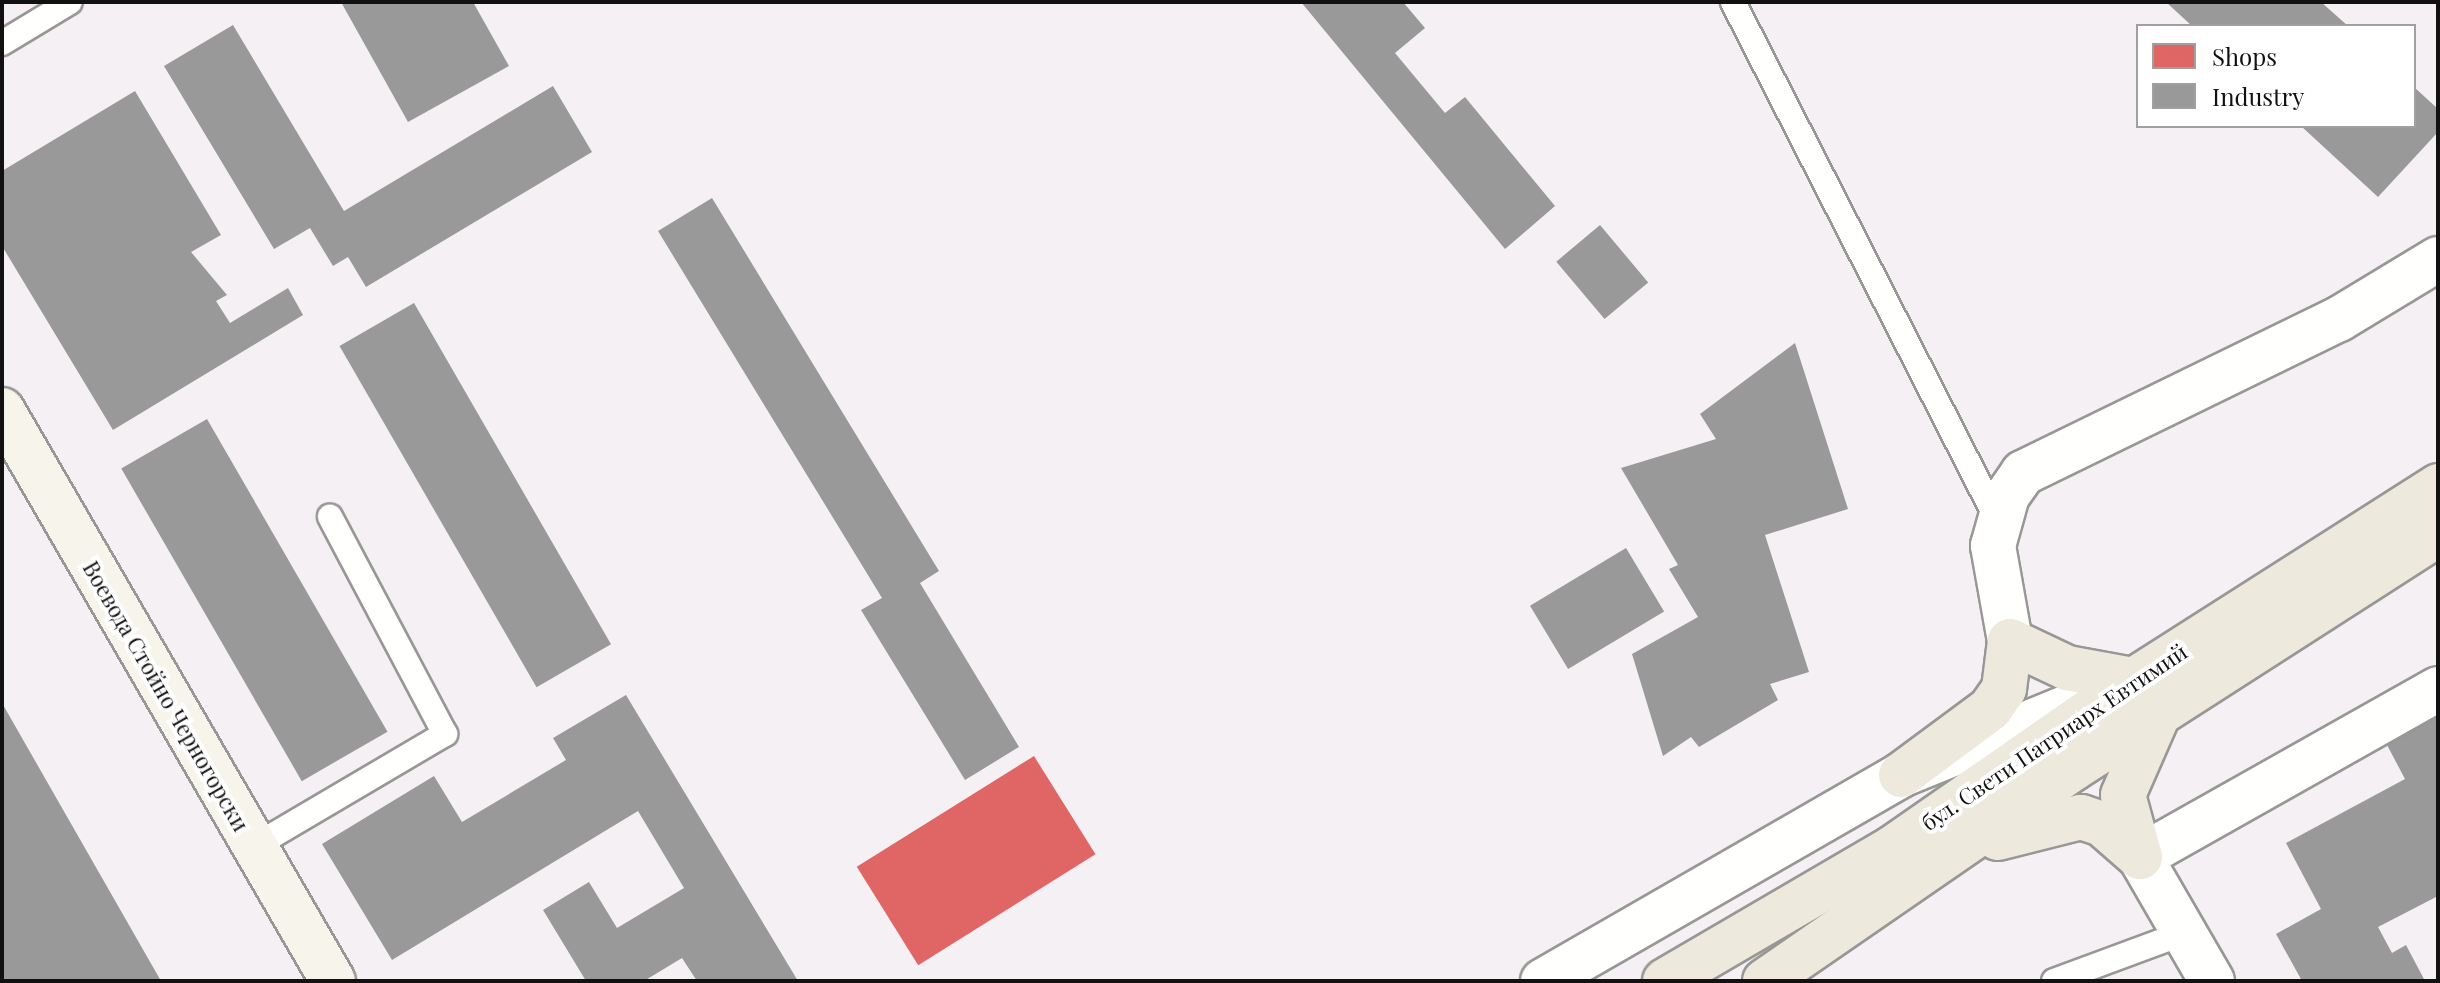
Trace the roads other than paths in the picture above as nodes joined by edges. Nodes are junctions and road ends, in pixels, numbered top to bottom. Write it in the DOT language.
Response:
graph roads {
  1 [pos="70,2"];
  2 [pos="1733,2"];
  3 [pos="2,43"];
  4 [pos="2438,259"];
  5 [pos="2,410"];
  6 [pos="2438,486"];
  7 [pos="330,517"];
  8 [pos="1998,521"];
  9 [pos="2438,534"];
  10 [pos="2010,641"];
  11 [pos="2438,689"];
  12 [pos="2147,696"];
  13 [pos="1901,775"];
  14 [pos="253,847"];
  15 [pos="2140,857"];
  16 [pos="1952,858"];
  17 [pos="2184,933"];
  18 [pos="333,981"];
  19 [pos="1543,981"];
  20 [pos="1665,981"];
  21 [pos="1765,981"];
  22 [pos="2054,981"];
  23 [pos="2212,981"];
  1 -- 3 [label="lane"];
  2 -- 8 [label="lane"];
  4 -- 8 [label="street"];
  5 -- 14 [label="street, Воевода Стойно Черногорски"];
  6 -- 12 [label="main road, бул. Свети Патриарх Евтимий"];
  7 -- 14 [label="lane"];
  8 -- 10 [label="street"];
  9 -- 12 [label="main road, бул. Свети Патриарх Евтимий"];
  10 -- 12 [label="main road"];
  10 -- 13 [label="main road"];
  11 -- 15 [label="street"];
  12 -- 13 [label="street"];
  12 -- 15 [label="main road"];
  12 -- 16 [label="main road, бул. Свети Патриарх Евтимий"];
  12 -- 20 [label="main road, бул. Свети Патриарх Евтимий"];
  13 -- 19 [label="street"];
  14 -- 18 [label="street, Воевода Стойно Черногорски"];
  15 -- 16 [label="main road"];
  15 -- 17 [label="street"];
  16 -- 21 [label="main road, бул. Свети Патриарх Евтимий"];
  17 -- 22 [label="lane"];
  17 -- 23 [label="street"];
}
